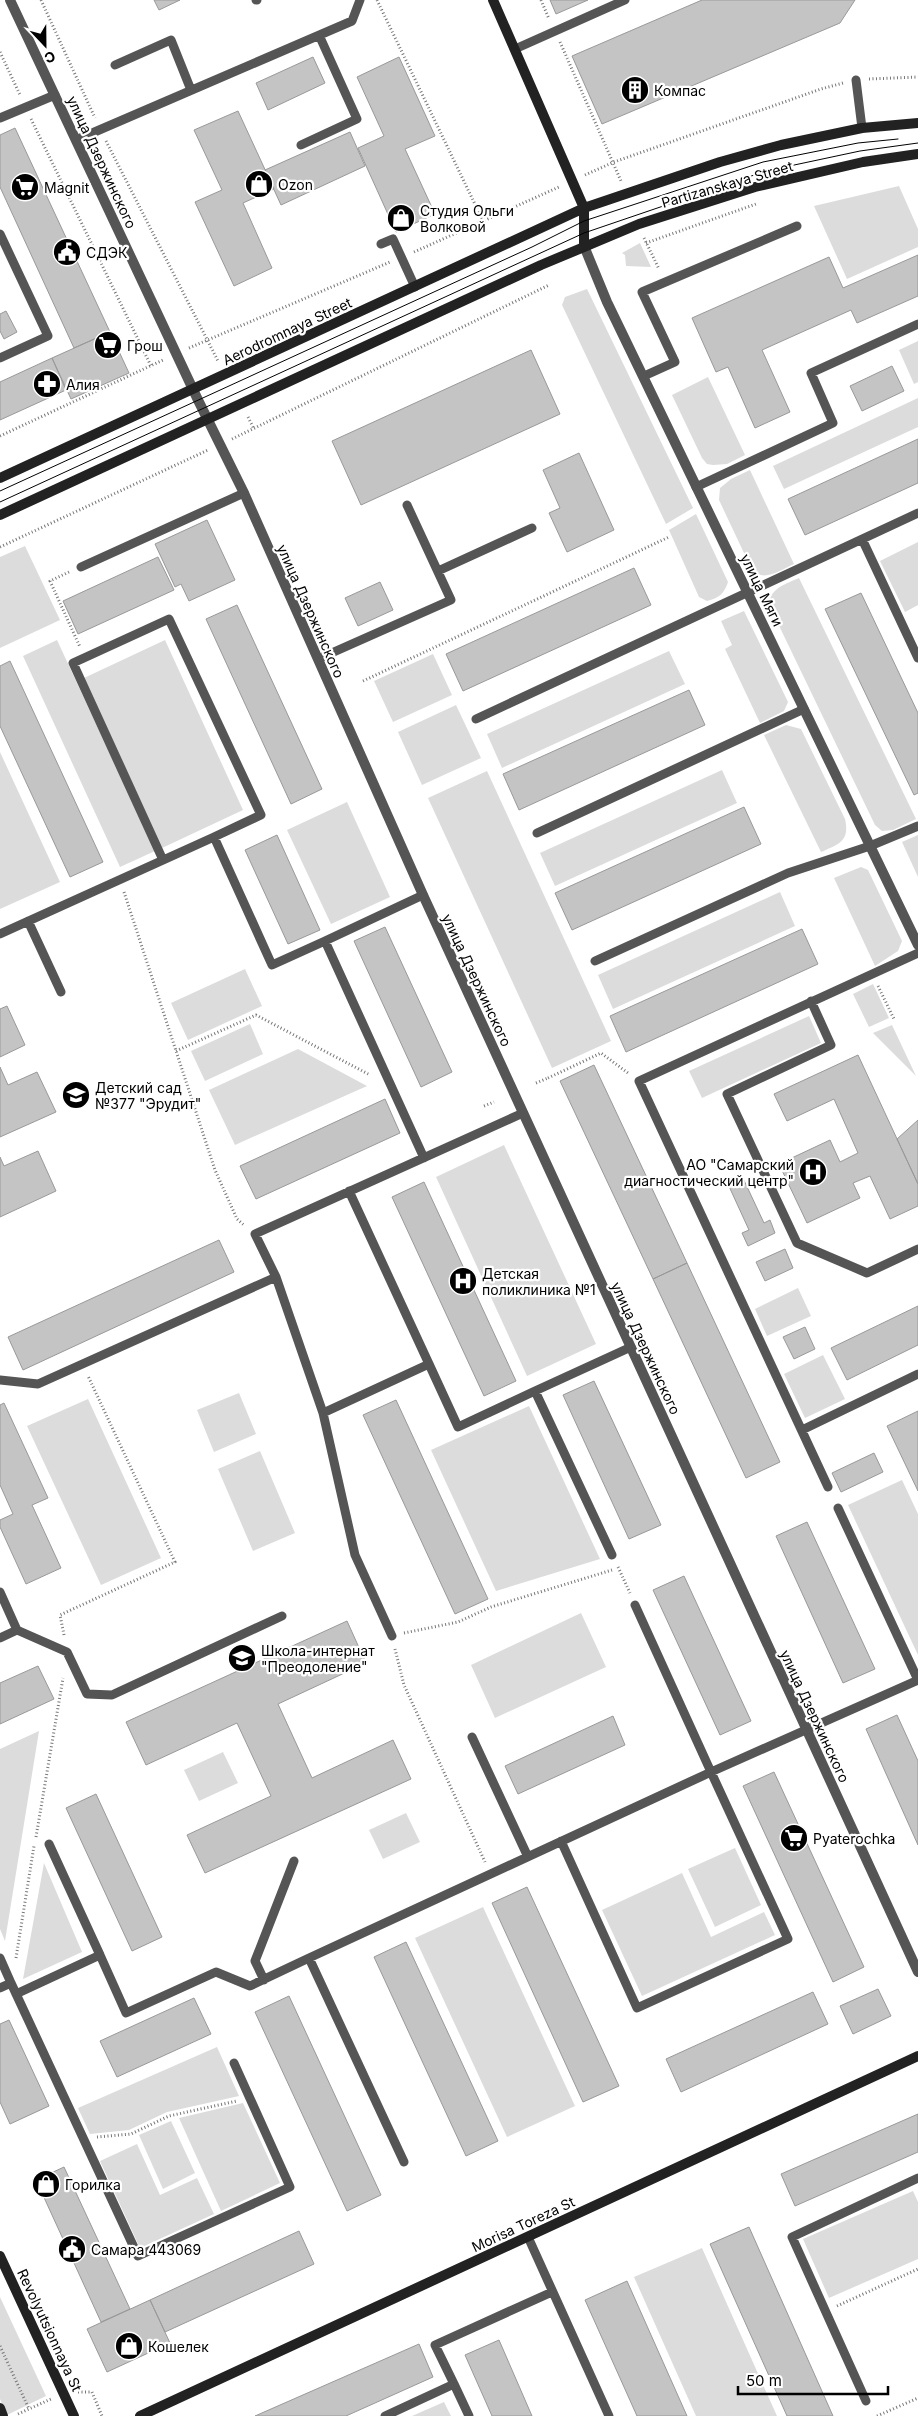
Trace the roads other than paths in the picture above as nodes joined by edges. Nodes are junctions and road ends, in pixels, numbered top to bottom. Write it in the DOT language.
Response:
graph roads {
  1 [pos="10,0"];
  2 [pos="360,0"];
  3 [pos="493,0"];
  4 [pos="625,0"];
  5 [pos="319,35"];
  6 [pos="515,49"];
  7 [pos="115,65"];
  8 [pos="856,80"];
  9 [pos="192,90"];
  10 [pos="55,95"];
  11 [pos="0,118"];
  12 [pos="918,123"];
  13 [pos="862,128"];
  14 [pos="76,140"];
  15 [pos="301,145"];
  16 [pos="918,154"];
  17 [pos="584,208"];
  18 [pos="797,226"];
  19 [pos="0,234"];
  20 [pos="381,244"];
  21 [pos="584,246"];
  22 [pos="415,286"];
  23 [pos="918,324"];
  24 [pos="0,358"];
  25 [pos="644,376"];
  26 [pos="192,389"];
  27 [pos="207,419"];
  28 [pos="0,478"];
  29 [pos="696,487"];
  30 [pos="244,493"];
  31 [pos="408,505"];
  32 [pos="918,513"];
  33 [pos="0,515"];
  34 [pos="532,528"];
  35 [pos="862,539"];
  36 [pos="81,566"];
  37 [pos="438,571"];
  38 [pos="748,593"];
  39 [pos="918,658"];
  40 [pos="318,659"];
  41 [pos="804,709"];
  42 [pos="476,719"];
  43 [pos="918,826"];
  44 [pos="537,833"];
  45 [pos="214,837"];
  46 [pos="870,846"];
  47 [pos="164,860"];
  48 [pos="423,895"];
  49 [pos="28,921"];
  50 [pos="0,934"];
  51 [pos="325,941"];
  52 [pos="918,945"];
  53 [pos="918,953"];
  54 [pos="595,960"];
  55 [pos="61,992"];
  56 [pos="811,1001"];
  57 [pos="523,1113"];
  58 [pos="424,1158"];
  59 [pos="349,1192"];
  60 [pos="918,1249"];
  61 [pos="276,1277"];
  62 [pos="631,1347"];
  63 [pos="429,1364"];
  64 [pos="918,1374"];
  65 [pos="0,1380"];
  66 [pos="535,1391"];
  67 [pos="323,1413"];
  68 [pos="802,1430"];
  69 [pos="828,1487"];
  70 [pos="838,1508"];
  71 [pos="612,1556"];
  72 [pos="0,1592"];
  73 [pos="635,1605"];
  74 [pos="282,1616"];
  75 [pos="17,1630"];
  76 [pos="392,1636"];
  77 [pos="0,1638"];
  78 [pos="918,1680"];
  79 [pos="806,1729"];
  80 [pos="472,1737"];
  81 [pos="711,1772"];
  82 [pos="561,1841"];
  83 [pos="49,1844"];
  84 [pos="528,1857"];
  85 [pos="294,1860"];
  86 [pos="100,1956"];
  87 [pos="0,1958"];
  88 [pos="309,1958"];
  89 [pos="918,1972"];
  90 [pos="264,1980"];
  91 [pos="11,1983"];
  92 [pos="0,1988"];
  93 [pos="16,1994"];
  94 [pos="918,2056"];
  95 [pos="234,2064"];
  96 [pos="404,2162"];
  97 [pos="918,2178"];
  98 [pos="528,2237"];
  99 [pos="0,2256"];
  100 [pos="552,2292"];
  101 [pos="454,2384"];
  102 [pos="866,2400"];
  103 [pos="0,2408"];
  104 [pos="4,2416"];
  105 [pos="74,2416"];
  106 [pos="140,2416"];
  107 [pos="386,2416"];
  108 [pos="469,2416"];
  109 [pos="609,2416"];
  1 -- 10 [label="street, улица Дзержинского"];
  2 -- 5 [label="lane"];
  3 -- 6 [label="street"];
  4 -- 6 [label="lane"];
  5 -- 9 [label="lane"];
  5 -- 15 [label="lane"];
  6 -- 17 [label="street"];
  7 -- 9 [label="lane"];
  8 -- 13 [label="lane"];
  9 -- 14 [label="lane"];
  10 -- 11 [label="lane"];
  10 -- 14 [label="street, улица Дзержинского"];
  12 -- 13 [label="street, Partizanskaya Street"];
  13 -- 17 [label="street, Partizanskaya Street"];
  14 -- 26 [label="street, улица Дзержинского"];
  16 -- 21 [label="street, Partizanskaya Street"];
  17 -- 21 [label="street"];
  17 -- 22 [label="street, Aerodromnaya Street"];
  18 -- 25 [label="lane"];
  19 -- 24 [label="lane"];
  20 -- 22 [label="lane"];
  21 -- 25 [label="street, улица Мяги"];
  21 -- 27 [label="street"];
  22 -- 26 [label="street, Aerodromnaya Street"];
  23 -- 29 [label="lane"];
  25 -- 29 [label="street, улица Мяги"];
  26 -- 27 [label="street, улица Дзержинского"];
  26 -- 28 [label="street, Aerodromnaya Street"];
  27 -- 30 [label="street, улица Дзержинского"];
  27 -- 33 [label="street"];
  29 -- 38 [label="street, улица Мяги"];
  30 -- 36 [label="lane"];
  30 -- 40 [label="street, улица Дзержинского"];
  31 -- 37 [label="lane"];
  32 -- 35 [label="lane"];
  34 -- 37 [label="lane"];
  35 -- 38 [label="lane"];
  35 -- 39 [label="lane"];
  37 -- 40 [label="lane"];
  38 -- 41 [label="street, улица Мяги"];
  38 -- 42 [label="lane"];
  40 -- 48 [label="street, улица Дзержинского"];
  41 -- 44 [label="lane"];
  41 -- 46 [label="street, улица Мяги"];
  43 -- 46 [label="lane"];
  45 -- 47 [label="lane"];
  45 -- 47 [label="lane"];
  45 -- 51 [label="lane"];
  46 -- 52 [label="street, улица Мяги"];
  46 -- 54 [label="lane"];
  47 -- 49 [label="lane"];
  48 -- 51 [label="lane"];
  48 -- 57 [label="street, улица Дзержинского"];
  49 -- 50 [label="lane"];
  49 -- 55 [label="lane"];
  51 -- 58 [label="lane"];
  53 -- 56 [label="lane"];
  56 -- 60 [label="lane"];
  56 -- 68 [label="lane"];
  57 -- 58 [label="lane"];
  57 -- 62 [label="street, улица Дзержинского"];
  58 -- 59 [label="lane"];
  59 -- 61 [label="lane"];
  59 -- 63 [label="lane"];
  61 -- 65 [label="lane"];
  61 -- 67 [label="lane"];
  62 -- 66 [label="lane"];
  62 -- 79 [label="street, улица Дзержинского"];
  63 -- 66 [label="lane"];
  63 -- 67 [label="lane"];
  64 -- 68 [label="lane"];
  66 -- 71 [label="lane"];
  67 -- 76 [label="lane"];
  68 -- 69 [label="lane"];
  70 -- 78 [label="lane"];
  72 -- 75 [label="lane"];
  73 -- 81 [label="lane"];
  74 -- 75 [label="lane"];
  75 -- 77 [label="lane"];
  78 -- 79 [label="lane"];
  79 -- 81 [label="lane"];
  79 -- 89 [label="street, улица Дзержинского"];
  80 -- 84 [label="lane"];
  81 -- 82 [label="lane"];
  81 -- 82 [label="lane"];
  82 -- 84 [label="lane"];
  83 -- 86 [label="lane"];
  84 -- 88 [label="lane"];
  85 -- 90 [label="lane"];
  86 -- 90 [label="lane"];
  86 -- 93 [label="lane"];
  87 -- 91 [label="lane"];
  88 -- 90 [label="lane"];
  88 -- 96 [label="lane"];
  91 -- 92 [label="lane"];
  91 -- 93 [label="lane"];
  93 -- 95 [label="lane"];
  94 -- 98 [label="street, Morisa Toreza St"];
  97 -- 102 [label="lane"];
  98 -- 100 [label="lane"];
  98 -- 106 [label="street, Morisa Toreza St"];
  99 -- 105 [label="street, Revolyutsionnaya St"];
  100 -- 101 [label="lane"];
  100 -- 109 [label="lane"];
  101 -- 107 [label="lane"];
  101 -- 108 [label="lane"];
  103 -- 104 [label="street"];
}
